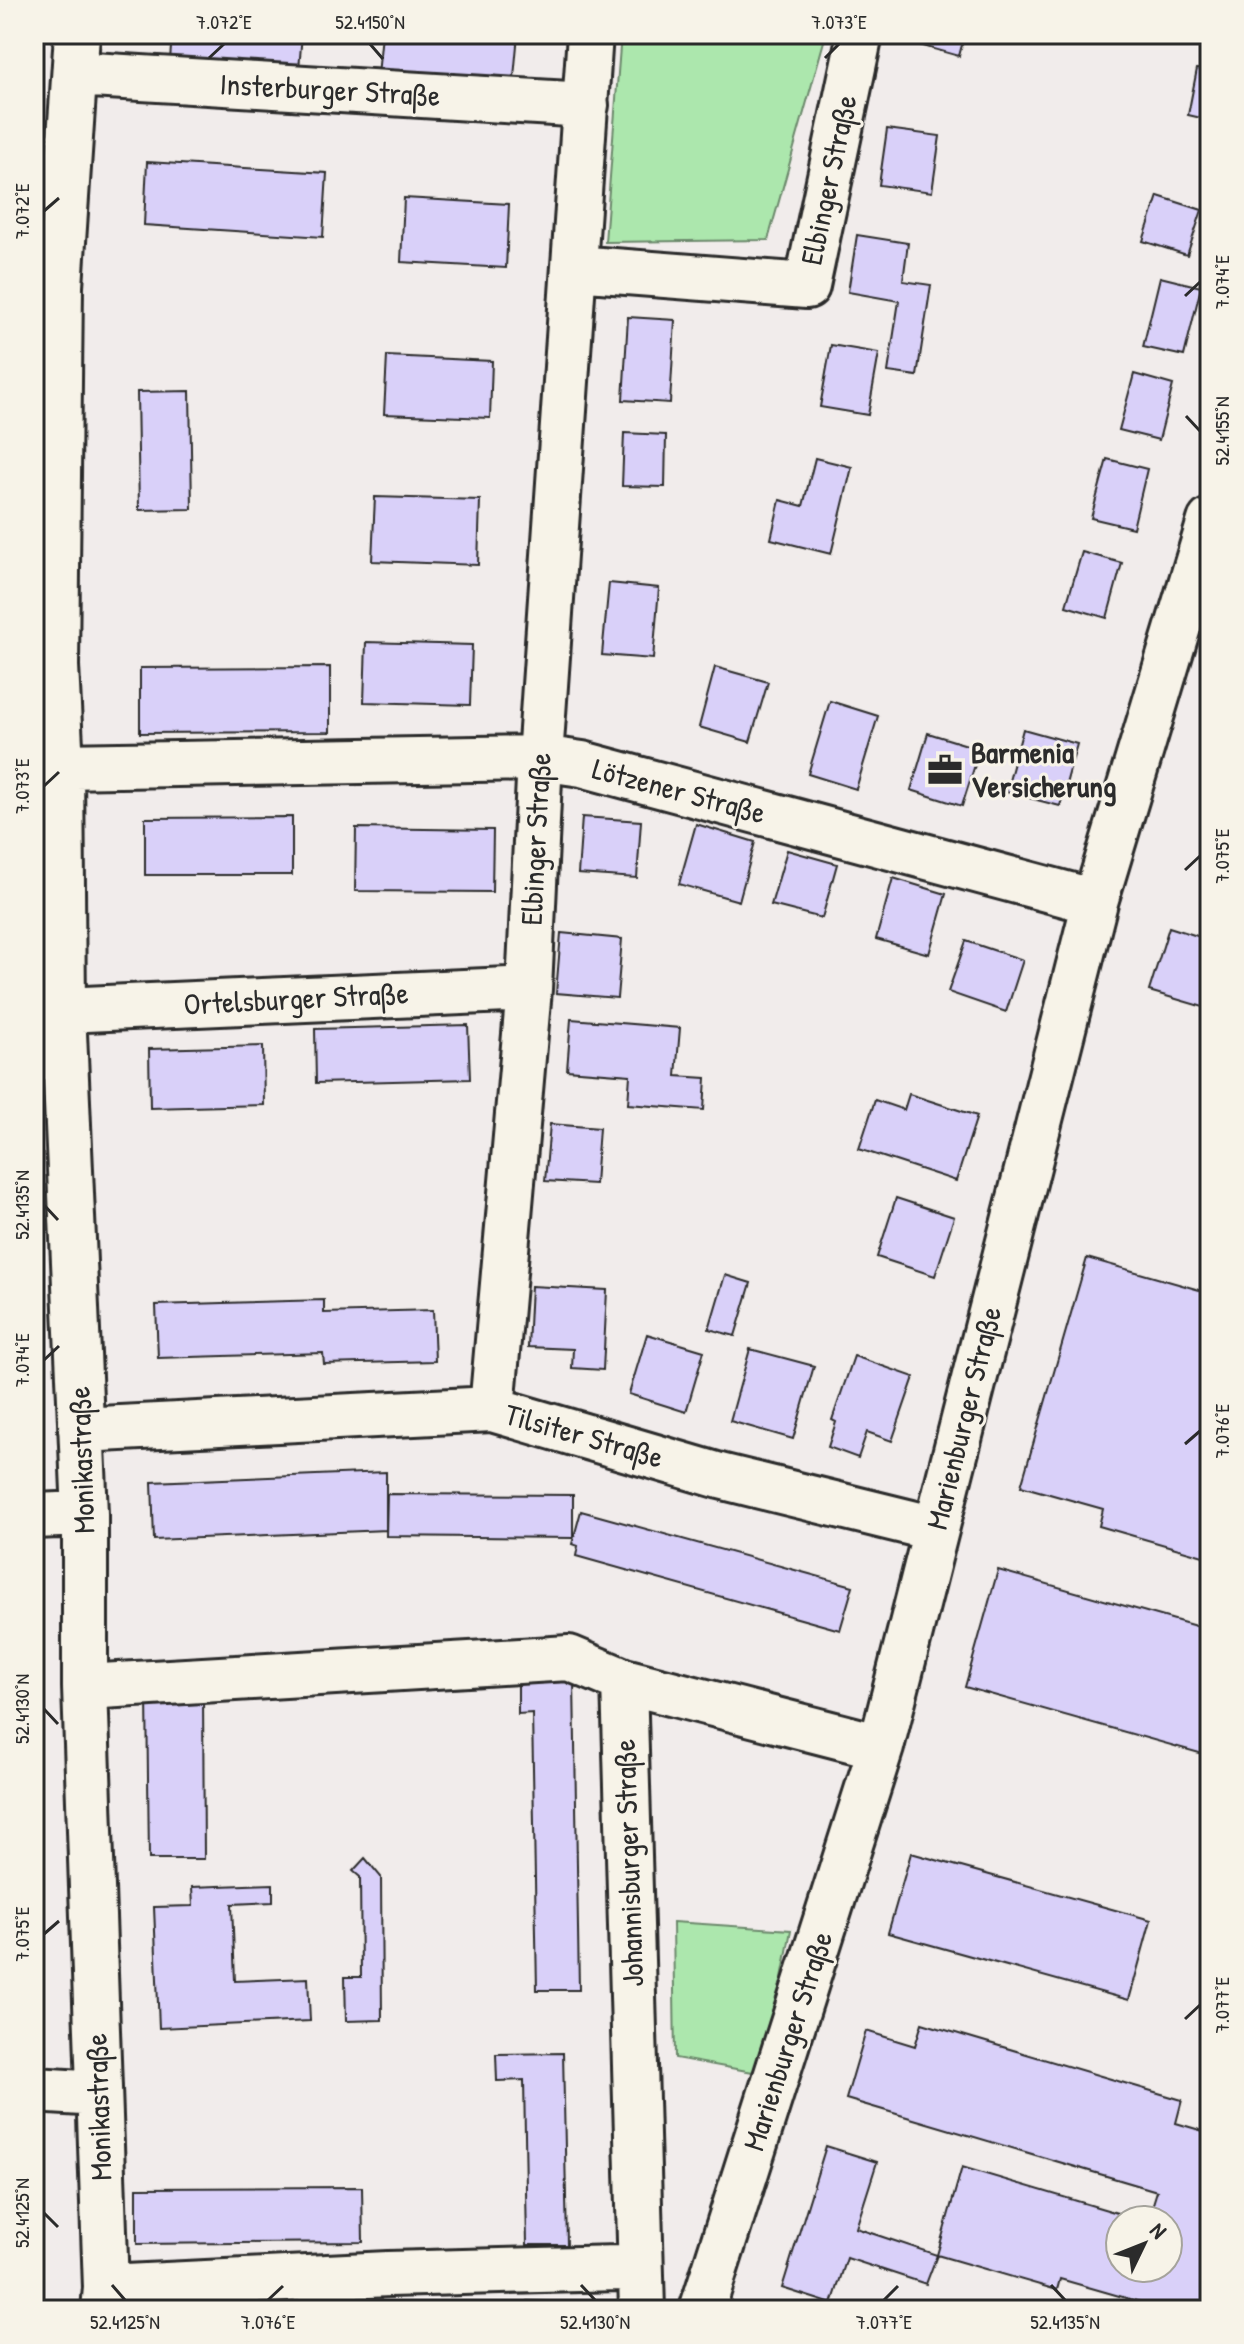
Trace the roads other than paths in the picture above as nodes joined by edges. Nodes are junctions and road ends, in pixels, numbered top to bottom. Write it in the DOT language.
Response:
graph roads {
  1 [pos="590,34"];
  2 [pos="860,34"];
  3 [pos="74,44"];
  4 [pos="586,105"];
  5 [pos="575,268"];
  6 [pos="1210,521"];
  7 [pos="45,666"];
  8 [pos="540,758"];
  9 [pos="61,766"];
  10 [pos="1095,902"];
  11 [pos="529,989"];
  12 [pos="63,1010"];
  13 [pos="492,1409"];
  14 [pos="81,1430"];
  15 [pos="85,1514"];
  16 [pos="34,1516"];
  17 [pos="936,1529"];
  18 [pos="624,1681"];
  19 [pos="85,1687"];
  20 [pos="881,1747"];
  21 [pos="34,2090"];
  22 [pos="99,2094"];
  23 [pos="641,2291"];
  24 [pos="105,2299"];
  25 [pos="702,2310"];
  1 -- 4 [label="street, Elbinger Straße"];
  2 -- 5 [label="street, Elbinger Straße"];
  3 -- 4 [label="street, Insterburger Straße"];
  3 -- 7 [label="street, Monikastraße"];
  4 -- 5 [label="street, Elbinger Straße"];
  5 -- 8 [label="street, Elbinger Straße"];
  6 -- 10 [label="street, Marienburger Straße"];
  7 -- 9 [label="street, Monikastraße"];
  8 -- 9 [label="street, Lötzener Straße"];
  8 -- 10 [label="street, Lötzener Straße"];
  8 -- 11 [label="street, Elbinger Straße"];
  9 -- 12 [label="street, Monikastraße"];
  10 -- 17 [label="street, Marienburger Straße"];
  11 -- 12 [label="street, Ortelsburger Straße"];
  11 -- 13 [label="street, Elbinger Straße"];
  12 -- 14 [label="street, Monikastraße"];
  13 -- 14 [label="street, Tilsiter Straße"];
  13 -- 17 [label="street, Tilsiter Straße"];
  14 -- 15 [label="street, Monikastraße"];
  15 -- 16 [label="street"];
  15 -- 19 [label="street, Monikastraße"];
  17 -- 20 [label="street, Marienburger Straße"];
  18 -- 19 [label="street"];
  18 -- 20 [label="street"];
  18 -- 23 [label="street, Johannisburger Straße"];
  19 -- 22 [label="street, Monikastraße"];
  20 -- 25 [label="street, Marienburger Straße"];
  21 -- 22 [label="street"];
  22 -- 24 [label="street, Monikastraße"];
  23 -- 24 [label="street"];
}
